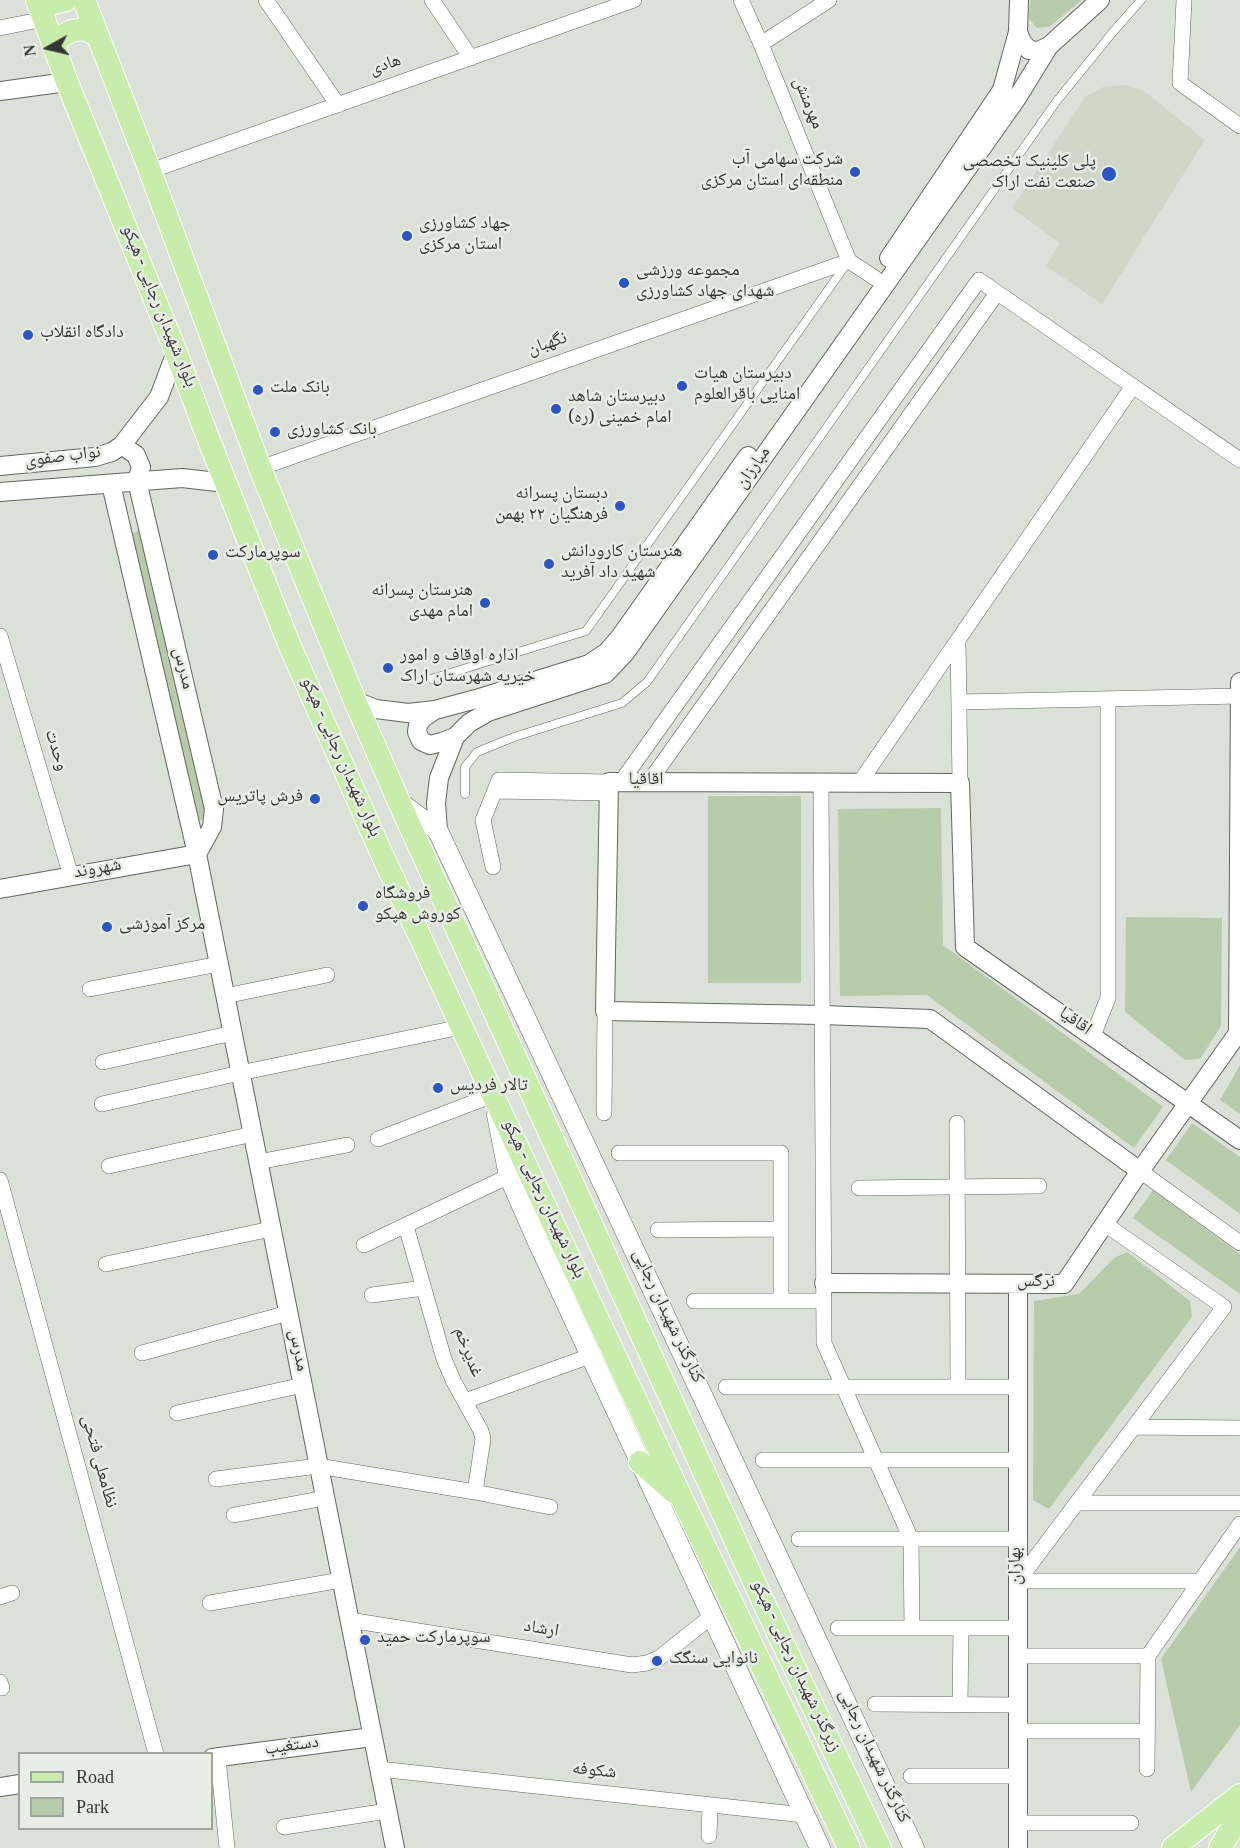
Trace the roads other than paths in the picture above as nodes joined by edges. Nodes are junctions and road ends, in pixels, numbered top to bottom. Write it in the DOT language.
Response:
graph roads {
  1 [pos="66,0"];
  2 [pos="84,0"];
  3 [pos="266,0"];
  4 [pos="432,0"];
  5 [pos="634,0"];
  6 [pos="741,0"];
  7 [pos="829,0"];
  8 [pos="1019,0"];
  9 [pos="1100,0"];
  10 [pos="1141,0"];
  11 [pos="1184,0"];
  12 [pos="599,6"];
  13 [pos="39,7"];
  14 [pos="0,28"];
  15 [pos="1018,32"];
  16 [pos="96,35"];
  17 [pos="761,44"];
  18 [pos="1049,46"];
  19 [pos="54,48"];
  20 [pos="471,58"];
  21 [pos="67,82"];
  22 [pos="0,91"];
  23 [pos="338,105"];
  24 [pos="1240,126"];
  25 [pos="150,171"];
  26 [pos="849,261"];
  27 [pos="875,278"];
  28 [pos="997,293"];
  29 [pos="176,352"];
  30 [pos="1133,386"];
  31 [pos="122,445"];
  32 [pos="1240,460"];
  33 [pos="0,466"];
  34 [pos="260,468"];
  35 [pos="137,481"];
  36 [pos="226,483"];
  37 [pos="111,484"];
  38 [pos="0,492"];
  39 [pos="0,636"];
  40 [pos="958,640"];
  41 [pos="431,679"];
  42 [pos="1240,682"];
  43 [pos="1240,696"];
  44 [pos="1108,699"];
  45 [pos="355,701"];
  46 [pos="959,702"];
  47 [pos="435,710"];
  48 [pos="455,737"];
  49 [pos="1240,741"];
  50 [pos="649,782"];
  51 [pos="821,782"];
  52 [pos="860,783"];
  53 [pos="960,783"];
  54 [pos="613,786"];
  55 [pos="465,794"];
  56 [pos="399,802"];
  57 [pos="438,831"];
  58 [pos="197,854"];
  59 [pos="493,867"];
  60 [pos="71,876"];
  61 [pos="0,889"];
  62 [pos="219,964"];
  63 [pos="327,975"];
  64 [pos="90,989"];
  65 [pos="225,996"];
  66 [pos="605,1011"];
  67 [pos="823,1015"];
  68 [pos="461,1026"];
  69 [pos="233,1033"];
  70 [pos="1093,1036"];
  71 [pos="103,1062"];
  72 [pos="240,1073"];
  73 [pos="493,1095"];
  74 [pos="1188,1103"];
  75 [pos="102,1104"];
  76 [pos="604,1113"];
  77 [pos="957,1123"];
  78 [pos="253,1134"];
  79 [pos="378,1139"];
  80 [pos="1240,1140"];
  81 [pos="347,1145"];
  82 [pos="619,1153"];
  83 [pos="258,1162"];
  84 [pos="109,1166"];
  85 [pos="1140,1171"];
  86 [pos="509,1176"];
  87 [pos="0,1180"];
  88 [pos="1039,1186"];
  89 [pos="958,1187"];
  90 [pos="859,1188"];
  91 [pos="1105,1224"];
  92 [pos="406,1226"];
  93 [pos="271,1229"];
  94 [pos="780,1229"];
  95 [pos="658,1230"];
  96 [pos="1240,1243"];
  97 [pos="364,1245"];
  98 [pos="106,1264"];
  99 [pos="958,1284"];
  100 [pos="1018,1284"];
  101 [pos="424,1288"];
  102 [pos="824,1292"];
  103 [pos="372,1295"];
  104 [pos="694,1301"];
  105 [pos="781,1301"];
  106 [pos="288,1313"];
  107 [pos="142,1353"];
  108 [pos="590,1356"];
  109 [pos="303,1385"];
  110 [pos="726,1387"];
  111 [pos="844,1387"];
  112 [pos="958,1387"];
  113 [pos="1018,1387"];
  114 [pos="465,1401"];
  115 [pos="177,1413"];
  116 [pos="1134,1428"];
  117 [pos="1240,1428"];
  118 [pos="763,1460"];
  119 [pos="876,1460"];
  120 [pos="1018,1460"];
  121 [pos="640,1462"];
  122 [pos="318,1466"];
  123 [pos="216,1479"];
  124 [pos="710,1484"];
  125 [pos="475,1492"];
  126 [pos="325,1498"];
  127 [pos="682,1499"];
  128 [pos="1077,1503"];
  129 [pos="1240,1503"];
  130 [pos="550,1507"];
  131 [pos="234,1515"];
  132 [pos="1240,1524"];
  133 [pos="799,1539"];
  134 [pos="911,1539"];
  135 [pos="1018,1539"];
  136 [pos="341,1580"];
  137 [pos="1018,1581"];
  138 [pos="1200,1581"];
  139 [pos="210,1603"];
  140 [pos="712,1616"];
  141 [pos="349,1620"];
  142 [pos="838,1628"];
  143 [pos="912,1628"];
  144 [pos="961,1628"];
  145 [pos="1018,1628"];
  146 [pos="1018,1656"];
  147 [pos="1148,1656"];
  148 [pos="875,1704"];
  149 [pos="960,1705"];
  150 [pos="1018,1705"];
  151 [pos="1018,1731"];
  152 [pos="1147,1731"];
  153 [pos="372,1737"];
  154 [pos="155,1752"];
  155 [pos="215,1758"];
  156 [pos="1147,1768"];
  157 [pos="379,1769"];
  158 [pos="911,1776"];
  159 [pos="1018,1776"];
  160 [pos="18,1784"];
  161 [pos="0,1787"];
  162 [pos="1240,1795"];
  163 [pos="710,1805"];
  164 [pos="387,1811"];
  165 [pos="804,1815"];
  166 [pos="1240,1815"];
  167 [pos="1018,1823"];
  168 [pos="1131,1823"];
  169 [pos="284,1827"];
  170 [pos="709,1836"];
  171 [pos="227,1848"];
  172 [pos="395,1848"];
  173 [pos="820,1848"];
  174 [pos="849,1848"];
  175 [pos="880,1848"];
  176 [pos="914,1848"];
  177 [pos="1018,1848"];
  178 [pos="1173,1848"];
  179 [pos="1220,1848"];
  1 -- 13 [label="main road"];
  2 -- 16 [label="main road, بلوار شهیدان رجایی - هپکو"];
  3 -- 23 [label="street"];
  4 -- 20 [label="street"];
  5 -- 12 [label="street, هادی"];
  6 -- 17 [label="street, مهرمنش"];
  7 -- 17 [label="street"];
  8 -- 15 [label="street, مبارزان"];
  9 -- 18 [label="street, مبارزان"];
  10 -- 55 [label="lane"];
  11 -- 24 [label="street"];
  12 -- 20 [label="street, هادی"];
  13 -- 14 [label="street"];
  13 -- 19 [label="main road, بلوار شهیدان رجایی - هپکو"];
  15 -- 18 [label="street"];
  15 -- 27 [label="street, مبارزان"];
  16 -- 19 [label="main road"];
  16 -- 25 [label="main road, بلوار شهیدان رجایی - هپکو"];
  17 -- 26 [label="street, مهرمنش"];
  18 -- 48 [label="street, مبارزان"];
  19 -- 21 [label="main road, بلوار شهیدان رجایی - هپکو"];
  20 -- 23 [label="street, هادی"];
  21 -- 22 [label="street"];
  21 -- 29 [label="main road, بلوار شهیدان رجایی - هپکو"];
  23 -- 25 [label="street, هادی"];
  25 -- 34 [label="main road, بلوار شهیدان رجایی - هپکو"];
  26 -- 27 [label="street"];
  26 -- 34 [label="street, نگهبان"];
  26 -- 41 [label="lane"];
  27 -- 47 [label="street, مبارزان"];
  28 -- 30 [label="street"];
  28 -- 50 [label="street"];
  28 -- 54 [label="street"];
  29 -- 31 [label="street, نواب صفوی"];
  29 -- 36 [label="main road, بلوار شهیدان رجایی - هپکو"];
  30 -- 32 [label="street"];
  30 -- 40 [label="street"];
  31 -- 33 [label="street, نواب صفوی"];
  31 -- 35 [label="street, مدرس"];
  34 -- 45 [label="main road, بلوار شهیدان رجایی - هپکو"];
  35 -- 36 [label="street, نواب صفوی"];
  35 -- 37 [label="street, نواب صفوی"];
  35 -- 58 [label="street, مدرس"];
  36 -- 68 [label="main road, بلوار شهیدان رجایی - هپکو"];
  37 -- 38 [label="street, نواب صفوی"];
  37 -- 58 [label="street, مدرس"];
  39 -- 60 [label="street, وحدت"];
  40 -- 46 [label="street"];
  40 -- 52 [label="street"];
  42 -- 43 [label="street, نرگس"];
  43 -- 44 [label="street"];
  43 -- 49 [label="street, نرگس"];
  44 -- 46 [label="street"];
  44 -- 70 [label="street"];
  45 -- 47 [label="street, مبارزان"];
  45 -- 56 [label="main road, بلوار شهیدان رجایی - هپکو"];
  46 -- 53 [label="street"];
  47 -- 48 [label="street"];
  48 -- 57 [label="street, مبارزان"];
  49 -- 74 [label="street, نرگس"];
  50 -- 51 [label="street, اقاقیا"];
  50 -- 54 [label="street, اقاقیا"];
  51 -- 52 [label="street, اقاقیا"];
  51 -- 67 [label="street"];
  52 -- 53 [label="street, اقاقیا"];
  53 -- 70 [label="street, اقاقیا"];
  54 -- 59 [label="street"];
  54 -- 66 [label="street, اقاقیا"];
  56 -- 57 [label="main road, کنارگذر شهیدان رجایی"];
  56 -- 124 [label="main road, بلوار شهیدان رجایی - هپکو"];
  57 -- 176 [label="main road, کنارگذر شهیدان رجایی"];
  58 -- 60 [label="street, شهروند"];
  58 -- 62 [label="street, مدرس"];
  60 -- 61 [label="street, شهروند"];
  62 -- 64 [label="street"];
  62 -- 65 [label="street, مدرس"];
  63 -- 65 [label="street"];
  65 -- 69 [label="street, مدرس"];
  66 -- 67 [label="street"];
  66 -- 76 [label="street"];
  67 -- 85 [label="street"];
  67 -- 102 [label="street"];
  68 -- 72 [label="street"];
  68 -- 73 [label="main road, بلوار شهیدان رجایی - هپکو"];
  69 -- 71 [label="street"];
  69 -- 72 [label="street, مدرس"];
  70 -- 74 [label="street, اقاقیا"];
  72 -- 75 [label="street"];
  72 -- 78 [label="street, مدرس"];
  73 -- 79 [label="street"];
  73 -- 86 [label="main road"];
  73 -- 127 [label="main road, بلوار شهیدان رجایی - هپکو"];
  74 -- 80 [label="street, اقاقیا"];
  74 -- 85 [label="street, نرگس"];
  77 -- 89 [label="street"];
  78 -- 83 [label="street, مدرس"];
  78 -- 84 [label="street"];
  81 -- 83 [label="street"];
  82 -- 94 [label="street"];
  83 -- 93 [label="street, مدرس"];
  85 -- 91 [label="street, نرگس"];
  85 -- 96 [label="street"];
  86 -- 92 [label="street"];
  86 -- 108 [label="main road"];
  87 -- 154 [label="street, نظامعلی فتحی"];
  88 -- 89 [label="street"];
  89 -- 90 [label="street"];
  89 -- 99 [label="street"];
  91 -- 100 [label="street, نرگس"];
  91 -- 116 [label="street"];
  92 -- 97 [label="street"];
  92 -- 101 [label="street, غدیرخم"];
  93 -- 98 [label="street"];
  93 -- 106 [label="street, مدرس"];
  94 -- 95 [label="street"];
  94 -- 105 [label="street"];
  99 -- 100 [label="street, نرگس"];
  99 -- 102 [label="street, نرگس"];
  99 -- 112 [label="street"];
  100 -- 113 [label="street, بهاران"];
  101 -- 103 [label="street"];
  101 -- 114 [label="street, غدیرخم"];
  102 -- 105 [label="street"];
  102 -- 111 [label="street"];
  104 -- 105 [label="street"];
  106 -- 107 [label="street"];
  106 -- 109 [label="street, مدرس"];
  108 -- 114 [label="street"];
  108 -- 121 [label="main road"];
  109 -- 115 [label="street"];
  109 -- 122 [label="street, مدرس"];
  110 -- 111 [label="street"];
  111 -- 112 [label="street"];
  111 -- 119 [label="street"];
  112 -- 113 [label="street"];
  113 -- 120 [label="street, بهاران"];
  114 -- 125 [label="street, غدیرخم"];
  116 -- 117 [label="street"];
  116 -- 128 [label="street"];
  118 -- 119 [label="street"];
  119 -- 120 [label="street"];
  119 -- 134 [label="street"];
  120 -- 135 [label="street, بهاران"];
  121 -- 127 [label="main road"];
  121 -- 140 [label="main road"];
  122 -- 123 [label="street"];
  122 -- 125 [label="street"];
  122 -- 126 [label="street, مدرس"];
  124 -- 175 [label="main road, زیرگذر شهیدان رجایی - هپکو"];
  125 -- 130 [label="street"];
  126 -- 131 [label="street"];
  126 -- 136 [label="street, مدرس"];
  127 -- 174 [label="main road, زیرگذر شهیدان رجایی - هپکو"];
  128 -- 129 [label="street"];
  128 -- 137 [label="street"];
  132 -- 138 [label="street"];
  133 -- 134 [label="street"];
  134 -- 135 [label="street"];
  134 -- 143 [label="street"];
  135 -- 137 [label="street, بهاران"];
  136 -- 139 [label="street"];
  136 -- 141 [label="street, مدرس"];
  137 -- 138 [label="street"];
  137 -- 145 [label="street, بهاران"];
  138 -- 147 [label="street"];
  140 -- 141 [label="street, ارشاد"];
  140 -- 165 [label="main road"];
  141 -- 153 [label="street, مدرس"];
  142 -- 143 [label="street"];
  143 -- 144 [label="street"];
  144 -- 145 [label="street"];
  144 -- 149 [label="street"];
  145 -- 146 [label="street, بهاران"];
  146 -- 147 [label="street"];
  146 -- 150 [label="street, بهاران"];
  147 -- 152 [label="street"];
  148 -- 149 [label="street"];
  149 -- 150 [label="street"];
  150 -- 151 [label="street, بهاران"];
  151 -- 152 [label="street"];
  151 -- 159 [label="street, بهاران"];
  152 -- 156 [label="street"];
  153 -- 155 [label="street, دستغیب"];
  153 -- 157 [label="street, مدرس"];
  155 -- 171 [label="street"];
  157 -- 163 [label="street, شکوفه"];
  157 -- 164 [label="street, مدرس"];
  158 -- 159 [label="street"];
  159 -- 167 [label="street, بهاران"];
  160 -- 161 [label="street"];
  162 -- 178 [label="main road"];
  163 -- 165 [label="street, شکوفه"];
  163 -- 170 [label="street"];
  164 -- 169 [label="street"];
  164 -- 172 [label="street, مدرس"];
  165 -- 173 [label="main road"];
  166 -- 179 [label="main road"];
  167 -- 168 [label="street"];
  167 -- 177 [label="street, بهاران"];
}
